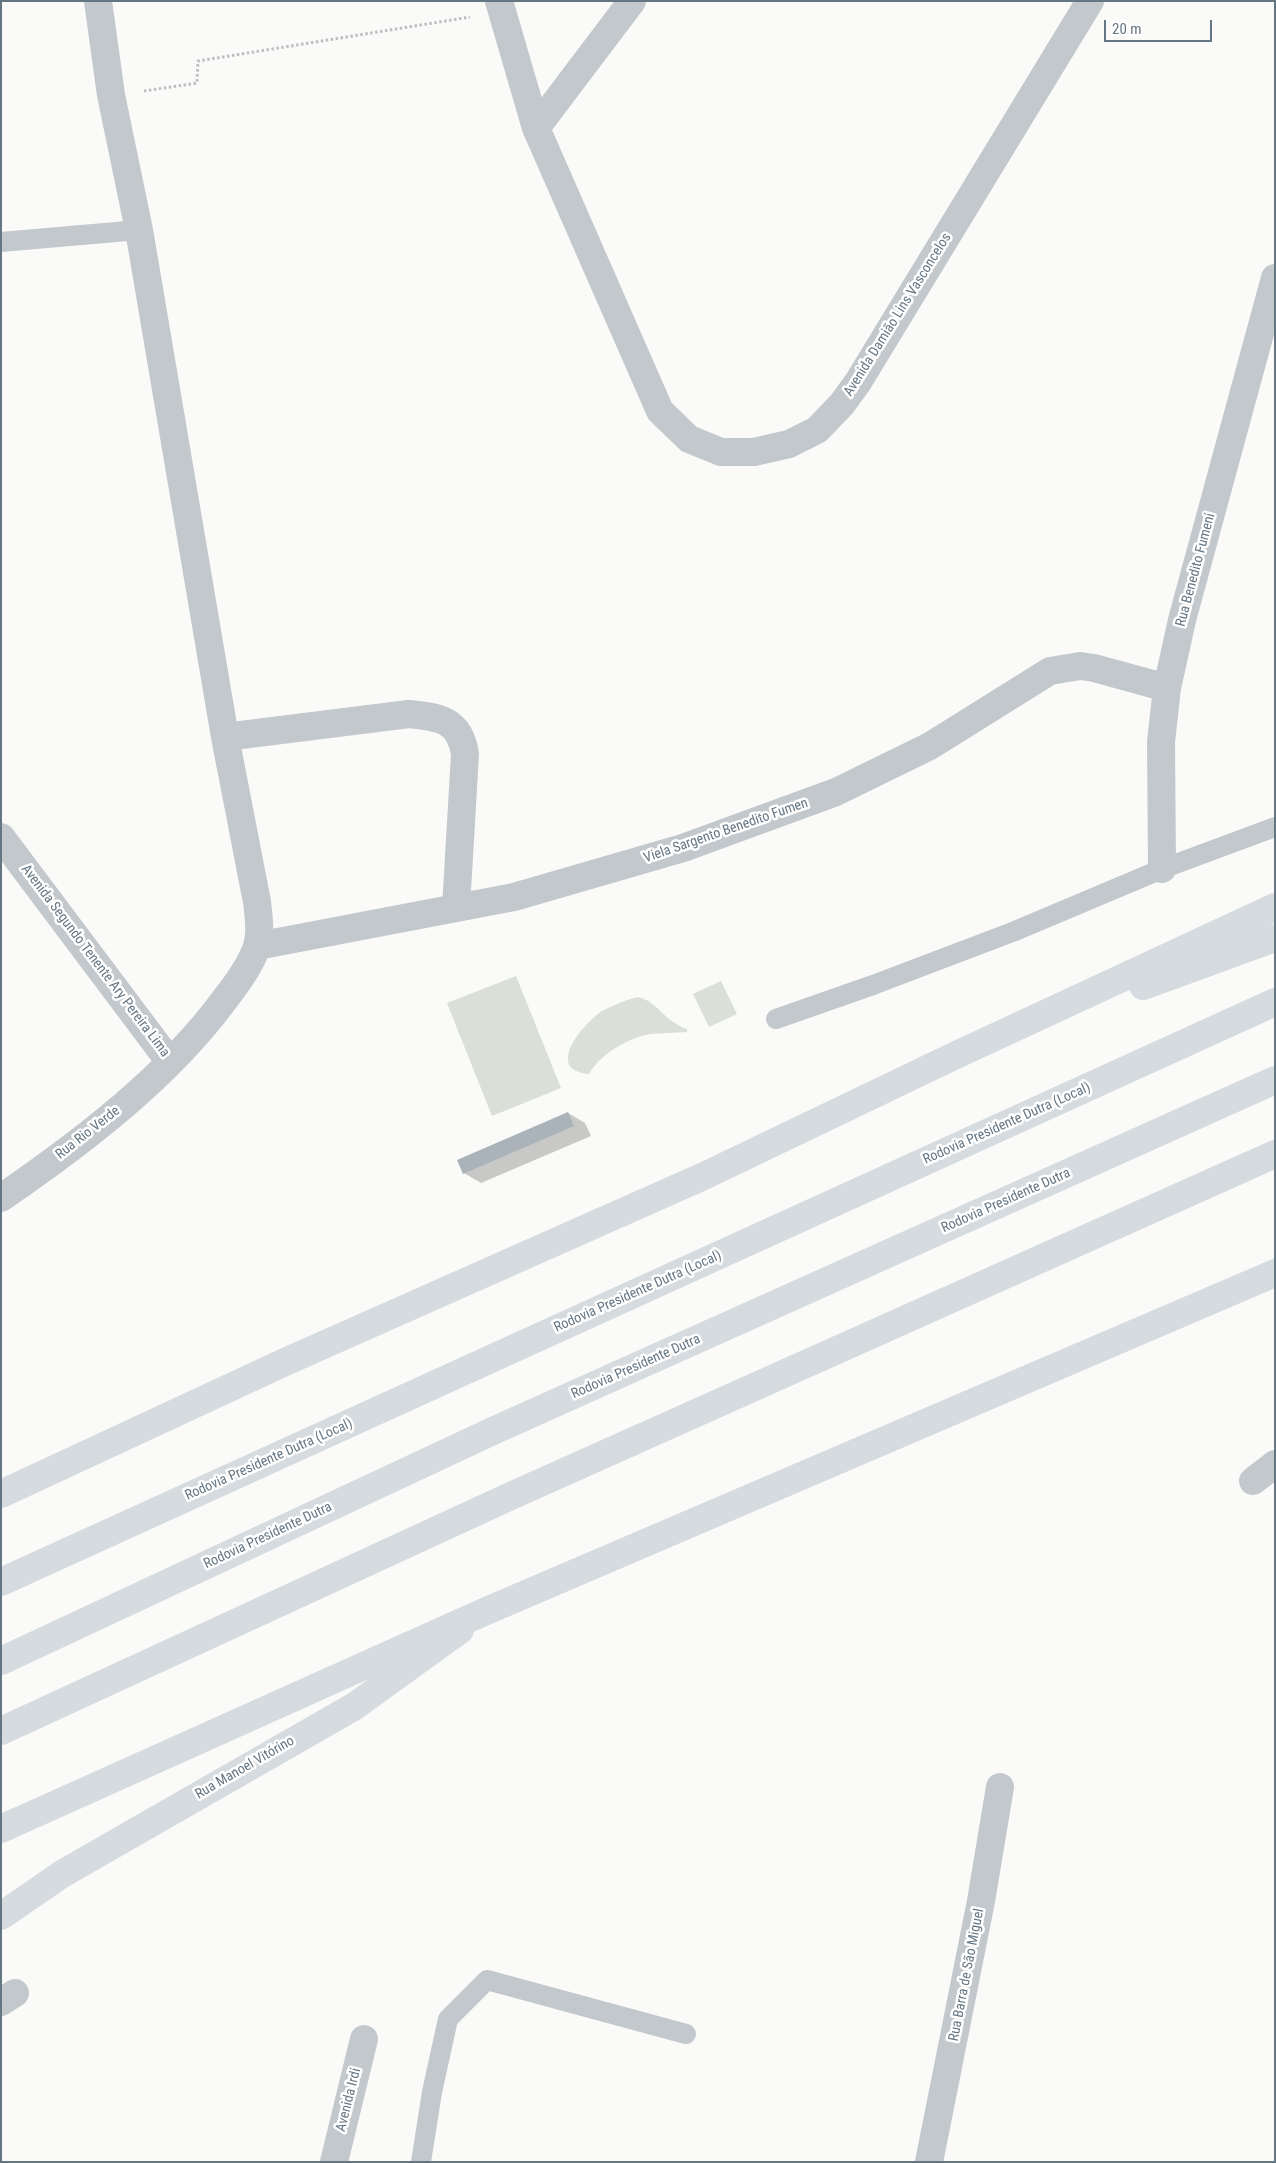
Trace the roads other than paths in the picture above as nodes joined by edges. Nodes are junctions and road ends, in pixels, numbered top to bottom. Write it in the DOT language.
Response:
graph roads {
  1 [pos="98,1"];
  2 [pos="632,1"];
  3 [pos="1090,1"];
  4 [pos="500,6"];
  5 [pos="536,128"];
  6 [pos="139,230"];
  7 [pos="1,242"];
  8 [pos="1275,278"];
  9 [pos="1167,688"];
  10 [pos="225,737"];
  11 [pos="1275,827"];
  12 [pos="1,837"];
  13 [pos="1162,869"];
  14 [pos="1275,907"];
  15 [pos="456,908"];
  16 [pos="1275,938"];
  17 [pos="257,946"];
  18 [pos="1275,1002"];
  19 [pos="776,1019"];
  20 [pos="954,1056"];
  21 [pos="170,1062"];
  22 [pos="1275,1080"];
  23 [pos="1275,1154"];
  24 [pos="1,1198"];
  25 [pos="1275,1273"];
  26 [pos="1275,1464"];
  27 [pos="1253,1480"];
  28 [pos="1,1494"];
  29 [pos="1,1582"];
  30 [pos="484,1612"];
  31 [pos="1,1661"];
  32 [pos="1,1731"];
  33 [pos="1000,1787"];
  34 [pos="1,1829"];
  35 [pos="1,1916"];
  36 [pos="686,2034"];
  37 [pos="364,2038"];
  38 [pos="334,2162"];
  39 [pos="421,2162"];
  40 [pos="929,2162"];
  1 -- 6 [label="street, Rua Rio Verde"];
  2 -- 5 [label="street"];
  3 -- 5 [label="street, Avenida Damião Lins Vasconcelos"];
  4 -- 5 [label="street, Avenida Damião Lins Vasconcelos"];
  6 -- 7 [label="lane"];
  6 -- 10 [label="street, Rua Rio Verde"];
  8 -- 9 [label="street, Rua Benedito Fumeni"];
  9 -- 13 [label="street, Rua Benedito Fumeni"];
  9 -- 15 [label="street, Viela Sargento Benedito Fumen"];
  10 -- 15 [label="street"];
  10 -- 17 [label="street, Rua Rio Verde"];
  11 -- 13 [label="lane"];
  12 -- 21 [label="street, Avenida Segundo Tenente Ary Pereira Lima"];
  13 -- 19 [label="lane"];
  14 -- 20 [label="main road"];
  15 -- 17 [label="street, Viela Sargento Benedito Fumen"];
  16 -- 20 [label="main road"];
  17 -- 21 [label="street, Rua Rio Verde"];
  18 -- 29 [label="main road, Rodovia Presidente Dutra (Local)"];
  20 -- 28 [label="main road"];
  21 -- 24 [label="street, Rua Rio Verde"];
  22 -- 31 [label="main road, Rodovia Presidente Dutra"];
  23 -- 32 [label="main road"];
  25 -- 30 [label="main road"];
  26 -- 27 [label="street"];
  30 -- 34 [label="main road"];
  30 -- 35 [label="main road, Rua Manoel Vitórino"];
  33 -- 40 [label="street, Rua Barra de São Miguel"];
  36 -- 39 [label="lane"];
  37 -- 38 [label="street, Avenida Irdi"];
}
